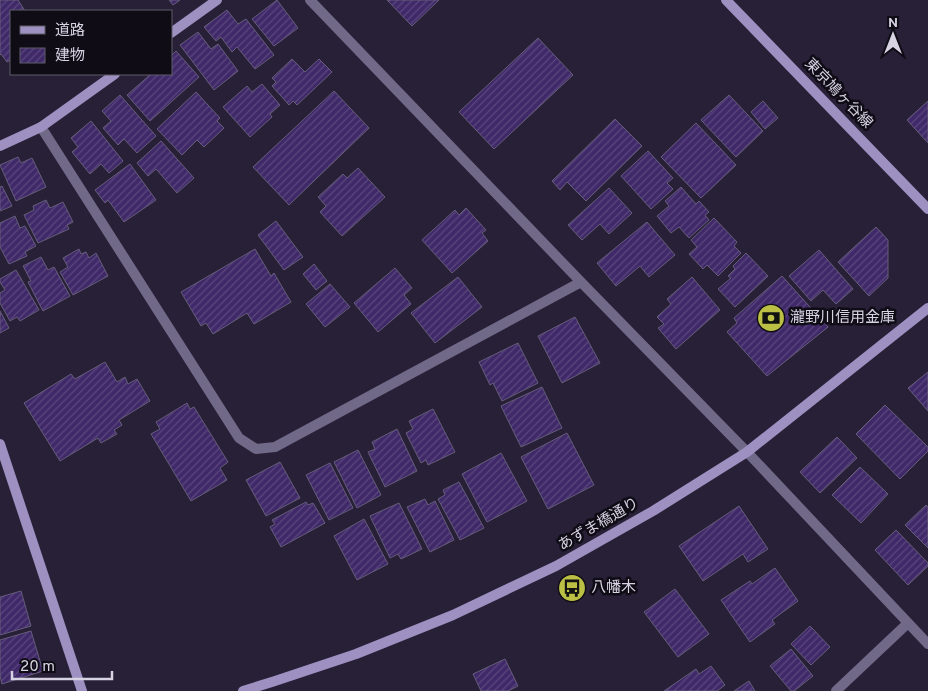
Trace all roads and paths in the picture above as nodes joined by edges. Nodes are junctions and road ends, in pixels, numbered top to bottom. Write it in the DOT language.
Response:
graph roads {
  1 [pos="217,0"];
  2 [pos="310,0"];
  3 [pos="726,0"];
  4 [pos="172,32"];
  5 [pos="114,75"];
  6 [pos="41,127"];
  7 [pos="0,146"];
  8 [pos="928,210"];
  9 [pos="581,282"];
  10 [pos="928,308"];
  11 [pos="0,447"];
  12 [pos="747,452"];
  13 [pos="908,623"];
  14 [pos="928,644"];
  15 [pos="82,691"];
  16 [pos="242,691"];
  17 [pos="836,691"];
  1 -- 4 [label="street"];
  2 -- 9 [label="street"];
  3 -- 8 [label="street, 東京鳩ヶ谷線"];
  5 -- 6 [label="street"];
  6 -- 7 [label="street"];
  6 -- 9 [label="street"];
  9 -- 12 [label="street"];
  10 -- 12 [label="street, あずま橋通り"];
  11 -- 15 [label="street"];
  12 -- 13 [label="street"];
  12 -- 16 [label="street, あずま橋通り"];
  13 -- 14 [label="street"];
  13 -- 17 [label="street"];
}
